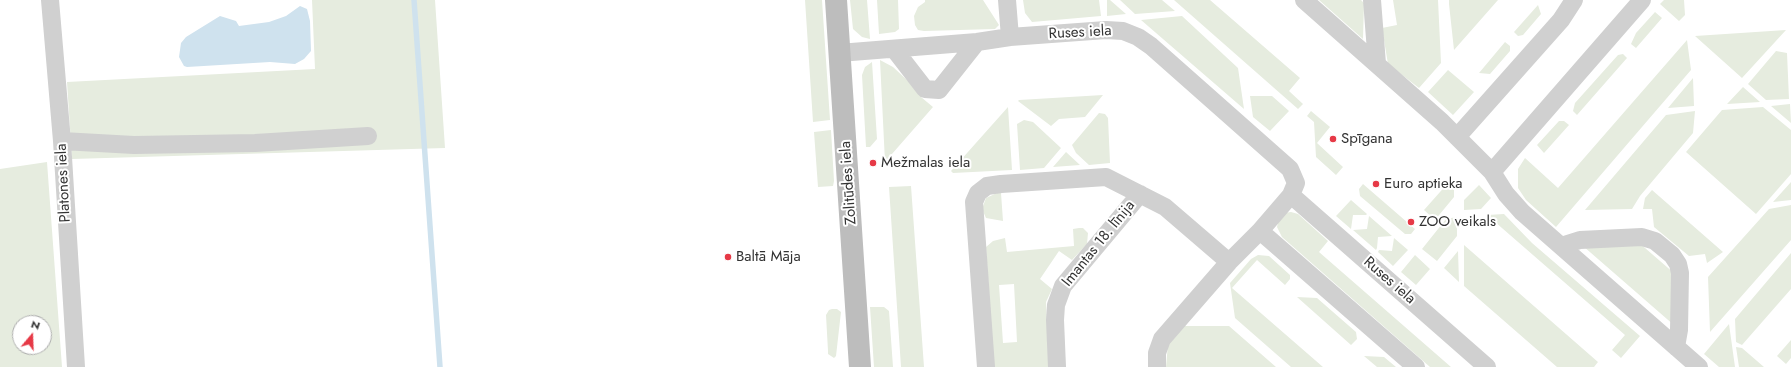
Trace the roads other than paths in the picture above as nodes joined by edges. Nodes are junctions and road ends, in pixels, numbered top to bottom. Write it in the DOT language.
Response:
graph roads {
  1 [pos="50,0"];
  2 [pos="836,0"];
  3 [pos="1007,0"];
  4 [pos="1304,0"];
  5 [pos="1372,0"];
  6 [pos="1574,0"];
  7 [pos="1642,0"];
  8 [pos="1010,37"];
  9 [pos="977,42"];
  10 [pos="894,49"];
  11 [pos="840,53"];
  12 [pos="1377,64"];
  13 [pos="368,136"];
  14 [pos="1457,137"];
  15 [pos="62,141"];
  16 [pos="1492,172"];
  17 [pos="1140,194"];
  18 [pos="1291,195"];
  19 [pos="1260,231"];
  20 [pos="1561,246"];
  21 [pos="1229,262"];
  22 [pos="1676,347"];
  23 [pos="76,367"];
  24 [pos="860,367"];
  25 [pos="986,367"];
  26 [pos="1058,367"];
  27 [pos="1157,367"];
  28 [pos="1416,367"];
  29 [pos="1487,367"];
  30 [pos="1699,367"];
  1 -- 15 [label="street, Platones iela"];
  2 -- 11 [label="street, Zolitūdes iela"];
  3 -- 8 [label="street"];
  4 -- 12 [label="street"];
  5 -- 12 [label="street"];
  6 -- 14 [label="street"];
  7 -- 16 [label="street"];
  8 -- 9 [label="street, Ruses iela"];
  8 -- 18 [label="street, Ruses iela"];
  9 -- 10 [label="street, Ruses iela"];
  9 -- 10 [label="street"];
  10 -- 11 [label="street, Ruses iela"];
  11 -- 24 [label="street, Zolitūdes iela"];
  12 -- 14 [label="street"];
  13 -- 15 [label="street"];
  14 -- 16 [label="street"];
  15 -- 23 [label="street, Platones iela"];
  16 -- 20 [label="street"];
  17 -- 21 [label="street"];
  17 -- 25 [label="street"];
  17 -- 26 [label="street, Imantas 18. līnija"];
  18 -- 19 [label="street"];
  18 -- 29 [label="street, Ruses iela"];
  19 -- 21 [label="street"];
  19 -- 28 [label="street"];
  20 -- 22 [label="street"];
  20 -- 22 [label="street"];
  21 -- 27 [label="street"];
  22 -- 30 [label="street"];
}
